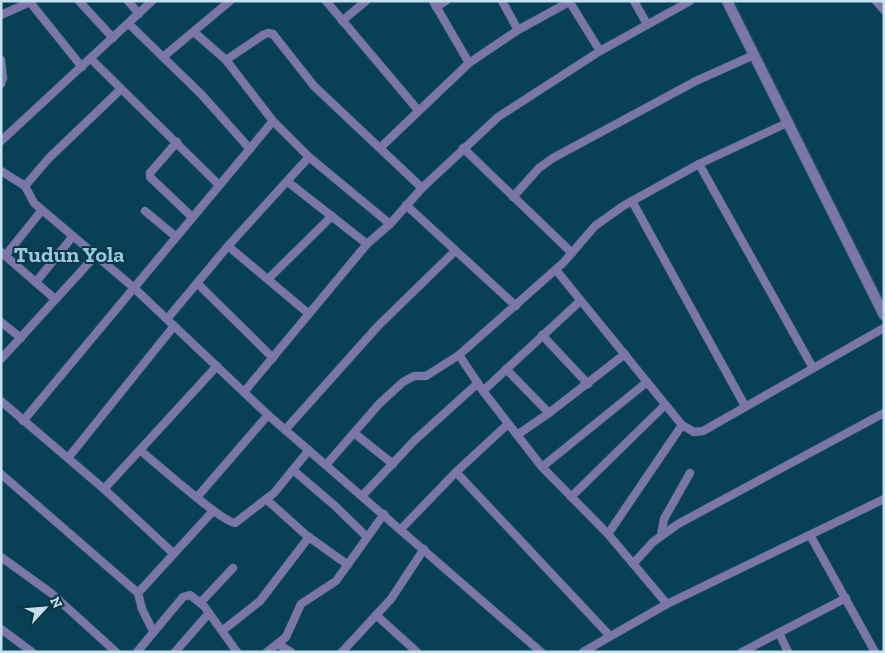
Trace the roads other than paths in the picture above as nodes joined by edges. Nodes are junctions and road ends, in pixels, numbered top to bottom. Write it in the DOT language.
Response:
graph roads {
  1 [pos="30,1"];
  2 [pos="78,1"];
  3 [pos="128,1"];
  4 [pos="152,1"];
  5 [pos="230,1"];
  6 [pos="326,1"];
  7 [pos="366,1"];
  8 [pos="446,1"];
  9 [pos="502,1"];
  10 [pos="569,1"];
  11 [pos="634,1"];
  12 [pos="690,1"];
  13 [pos="876,1"];
  14 [pos="730,2"];
  15 [pos="434,4"];
  16 [pos="884,10"];
  17 [pos="139,14"];
  18 [pos="1,15"];
  19 [pos="342,21"];
  20 [pos="129,24"];
  21 [pos="647,24"];
  22 [pos="518,30"];
  23 [pos="194,32"];
  24 [pos="113,38"];
  25 [pos="600,51"];
  26 [pos="754,55"];
  27 [pos="163,57"];
  28 [pos="90,59"];
  29 [pos="1,60"];
  30 [pos="226,60"];
  31 [pos="469,63"];
  32 [pos="82,67"];
  33 [pos="1,84"];
  34 [pos="121,89"];
  35 [pos="418,110"];
  36 [pos="274,121"];
  37 [pos="789,122"];
  38 [pos="1,141"];
  39 [pos="177,142"];
  40 [pos="381,148"];
  41 [pos="463,148"];
  42 [pos="250,149"];
  43 [pos="309,157"];
  44 [pos="699,164"];
  45 [pos="1,171"];
  46 [pos="288,182"];
  47 [pos="219,185"];
  48 [pos="25,186"];
  49 [pos="422,188"];
  50 [pos="513,197"];
  51 [pos="632,201"];
  52 [pos="406,205"];
  53 [pos="42,210"];
  54 [pos="145,211"];
  55 [pos="332,216"];
  56 [pos="192,217"];
  57 [pos="390,224"];
  58 [pos="73,236"];
  59 [pos="176,236"];
  60 [pos="367,244"];
  61 [pos="228,246"];
  62 [pos="455,250"];
  63 [pos="572,253"];
  64 [pos="3,254"];
  65 [pos="96,255"];
  66 [pos="556,270"];
  67 [pos="268,280"];
  68 [pos="36,282"];
  69 [pos="197,283"];
  70 [pos="133,287"];
  71 [pos="55,299"];
  72 [pos="579,302"];
  73 [pos="516,306"];
  74 [pos="309,314"];
  75 [pos="884,315"];
  76 [pos="167,319"];
  77 [pos="1,322"];
  78 [pos="174,326"];
  79 [pos="884,328"];
  80 [pos="542,335"];
  81 [pos="21,338"];
  82 [pos="459,354"];
  83 [pos="625,354"];
  84 [pos="273,358"];
  85 [pos="1,359"];
  86 [pos="217,366"];
  87 [pos="813,368"];
  88 [pos="506,369"];
  89 [pos="647,382"];
  90 [pos="478,384"];
  91 [pos="588,384"];
  92 [pos="483,391"];
  93 [pos="244,392"];
  94 [pos="1,402"];
  95 [pos="665,405"];
  96 [pos="745,406"];
  97 [pos="549,413"];
  98 [pos="884,413"];
  99 [pos="268,415"];
  100 [pos="22,421"];
  101 [pos="508,424"];
  102 [pos="682,425"];
  103 [pos="285,430"];
  104 [pos="354,433"];
  105 [pos="516,435"];
  106 [pos="309,450"];
  107 [pos="141,451"];
  108 [pos="68,458"];
  109 [pos="393,464"];
  110 [pos="326,465"];
  111 [pos="542,467"];
  112 [pos="293,470"];
  113 [pos="456,472"];
  114 [pos="690,473"];
  115 [pos="1,474"];
  116 [pos="104,490"];
  117 [pos="198,496"];
  118 [pos="362,496"];
  119 [pos="571,497"];
  120 [pos="266,499"];
  121 [pos="883,502"];
  122 [pos="213,511"];
  123 [pos="384,514"];
  124 [pos="401,529"];
  125 [pos="608,534"];
  126 [pos="810,534"];
  127 [pos="661,535"];
  128 [pos="309,537"];
  129 [pos="368,537"];
  130 [pos="424,549"];
  131 [pos="173,554"];
  132 [pos="1,557"];
  133 [pos="633,564"];
  134 [pos="348,565"];
  135 [pos="233,568"];
  136 [pos="138,594"];
  137 [pos="846,598"];
  138 [pos="201,602"];
  139 [pos="667,604"];
  140 [pos="209,613"];
  141 [pos="376,615"];
  142 [pos="1,629"];
  143 [pos="153,631"];
  144 [pos="222,631"];
  145 [pos="779,633"];
  146 [pos="610,636"];
  147 [pos="278,644"];
  148 [pos="32,652"];
  149 [pos="116,652"];
  150 [pos="136,652"];
  151 [pos="175,652"];
  152 [pos="237,652"];
  153 [pos="267,652"];
  154 [pos="291,652"];
  155 [pos="342,652"];
  156 [pos="417,652"];
  157 [pos="541,652"];
  158 [pos="583,652"];
  159 [pos="742,652"];
  160 [pos="788,652"];
  161 [pos="875,652"];
  1 -- 18 [label="street"];
  1 -- 32 [label="street"];
  2 -- 24 [label="street"];
  3 -- 17 [label="street"];
  4 -- 17 [label="street"];
  5 -- 23 [label="street"];
  6 -- 19 [label="street"];
  7 -- 19 [label="street"];
  8 -- 15 [label="street"];
  9 -- 22 [label="street"];
  10 -- 22 [label="street"];
  10 -- 25 [label="street"];
  11 -- 21 [label="street"];
  12 -- 21 [label="street"];
  13 -- 16 [label="street"];
  14 -- 26 [label="street"];
  15 -- 31 [label="street"];
  17 -- 20 [label="street"];
  19 -- 35 [label="street"];
  20 -- 24 [label="street"];
  20 -- 27 [label="street"];
  21 -- 25 [label="street"];
  22 -- 31 [label="street"];
  23 -- 27 [label="street"];
  23 -- 30 [label="street"];
  24 -- 28 [label="street"];
  25 -- 41 [label="street"];
  26 -- 37 [label="street"];
  26 -- 50 [label="street"];
  27 -- 42 [label="street"];
  28 -- 32 [label="street"];
  28 -- 34 [label="street"];
  29 -- 33 [label="street"];
  30 -- 36 [label="street"];
  30 -- 40 [label="street"];
  31 -- 35 [label="street"];
  32 -- 38 [label="street"];
  34 -- 39 [label="street"];
  34 -- 48 [label="street"];
  35 -- 40 [label="street"];
  36 -- 42 [label="street"];
  36 -- 43 [label="street"];
  37 -- 44 [label="street"];
  37 -- 75 [label="street"];
  39 -- 47 [label="street"];
  39 -- 56 [label="street"];
  40 -- 49 [label="street"];
  41 -- 49 [label="street"];
  41 -- 50 [label="street"];
  42 -- 47 [label="street"];
  43 -- 46 [label="street"];
  43 -- 57 [label="street"];
  44 -- 51 [label="street"];
  44 -- 87 [label="street"];
  45 -- 48 [label="street"];
  46 -- 55 [label="street"];
  46 -- 61 [label="street"];
  47 -- 56 [label="street"];
  48 -- 53 [label="street"];
  49 -- 52 [label="street"];
  50 -- 63 [label="street"];
  51 -- 63 [label="street"];
  51 -- 96 [label="street"];
  52 -- 57 [label="street"];
  52 -- 62 [label="street"];
  53 -- 58 [label="street"];
  53 -- 64 [label="street"];
  54 -- 59 [label="street"];
  55 -- 60 [label="street"];
  55 -- 67 [label="street"];
  56 -- 59 [label="street"];
  57 -- 60 [label="street"];
  58 -- 65 [label="street"];
  58 -- 68 [label="street"];
  59 -- 70 [label="street"];
  60 -- 74 [label="street"];
  61 -- 67 [label="street"];
  61 -- 69 [label="street"];
  62 -- 73 [label="street"];
  62 -- 103 [label="street"];
  63 -- 66 [label="street"];
  64 -- 68 [label="street"];
  65 -- 70 [label="street"];
  65 -- 71 [label="street"];
  66 -- 72 [label="street"];
  66 -- 73 [label="street"];
  67 -- 74 [label="street"];
  68 -- 71 [label="street"];
  69 -- 76 [label="street"];
  69 -- 84 [label="street"];
  70 -- 76 [label="street"];
  70 -- 100 [label="street"];
  71 -- 81 [label="street"];
  72 -- 80 [label="street"];
  72 -- 83 [label="street"];
  73 -- 82 [label="street"];
  74 -- 84 [label="street"];
  76 -- 78 [label="street"];
  77 -- 81 [label="street"];
  78 -- 86 [label="street"];
  78 -- 108 [label="street"];
  79 -- 87 [label="street"];
  80 -- 88 [label="street"];
  80 -- 91 [label="street"];
  81 -- 85 [label="street"];
  82 -- 90 [label="street"];
  82 -- 104 [label="street"];
  83 -- 89 [label="street"];
  83 -- 91 [label="street"];
  84 -- 93 [label="street"];
  86 -- 93 [label="street"];
  86 -- 107 [label="street"];
  87 -- 96 [label="street"];
  88 -- 92 [label="street"];
  88 -- 97 [label="street"];
  89 -- 95 [label="street"];
  89 -- 111 [label="street"];
  90 -- 92 [label="street"];
  90 -- 109 [label="street"];
  91 -- 97 [label="street"];
  92 -- 101 [label="street"];
  93 -- 99 [label="street"];
  94 -- 100 [label="street"];
  95 -- 102 [label="street"];
  95 -- 119 [label="street"];
  96 -- 102 [label="street"];
  97 -- 105 [label="street"];
  98 -- 127 [label="street"];
  99 -- 103 [label="street"];
  99 -- 117 [label="street"];
  100 -- 108 [label="street"];
  101 -- 105 [label="street"];
  101 -- 113 [label="street"];
  102 -- 125 [label="street"];
  103 -- 106 [label="street"];
  104 -- 109 [label="street"];
  104 -- 110 [label="street"];
  105 -- 111 [label="street"];
  106 -- 110 [label="street"];
  106 -- 112 [label="street"];
  107 -- 116 [label="street"];
  107 -- 117 [label="street"];
  108 -- 116 [label="street"];
  109 -- 118 [label="street"];
  110 -- 118 [label="street"];
  111 -- 119 [label="street"];
  112 -- 120 [label="street"];
  112 -- 129 [label="street"];
  113 -- 124 [label="street"];
  113 -- 146 [label="street"];
  114 -- 127 [label="street"];
  115 -- 136 [label="street"];
  116 -- 131 [label="street"];
  117 -- 122 [label="street"];
  118 -- 123 [label="street"];
  119 -- 125 [label="street"];
  120 -- 122 [label="street"];
  120 -- 128 [label="street"];
  121 -- 126 [label="street"];
  122 -- 131 [label="street"];
  123 -- 124 [label="street"];
  123 -- 129 [label="street"];
  124 -- 130 [label="street"];
  125 -- 133 [label="street"];
  126 -- 137 [label="street"];
  126 -- 139 [label="street"];
  127 -- 133 [label="street"];
  128 -- 134 [label="street"];
  128 -- 144 [label="street"];
  129 -- 134 [label="street"];
  130 -- 141 [label="street"];
  130 -- 157 [label="street"];
  131 -- 136 [label="street"];
  132 -- 149 [label="street"];
  133 -- 139 [label="street"];
  134 -- 147 [label="street"];
  135 -- 138 [label="street"];
  136 -- 143 [label="street"];
  137 -- 145 [label="street"];
  137 -- 161 [label="street"];
  138 -- 140 [label="street"];
  138 -- 143 [label="street"];
  139 -- 146 [label="street"];
  140 -- 144 [label="street"];
  140 -- 151 [label="street"];
  141 -- 155 [label="street"];
  141 -- 156 [label="street"];
  142 -- 148 [label="street"];
  143 -- 150 [label="street"];
  144 -- 152 [label="street"];
  145 -- 159 [label="street"];
  145 -- 160 [label="street"];
  146 -- 158 [label="street"];
  147 -- 153 [label="street"];
  147 -- 154 [label="street"];
}
